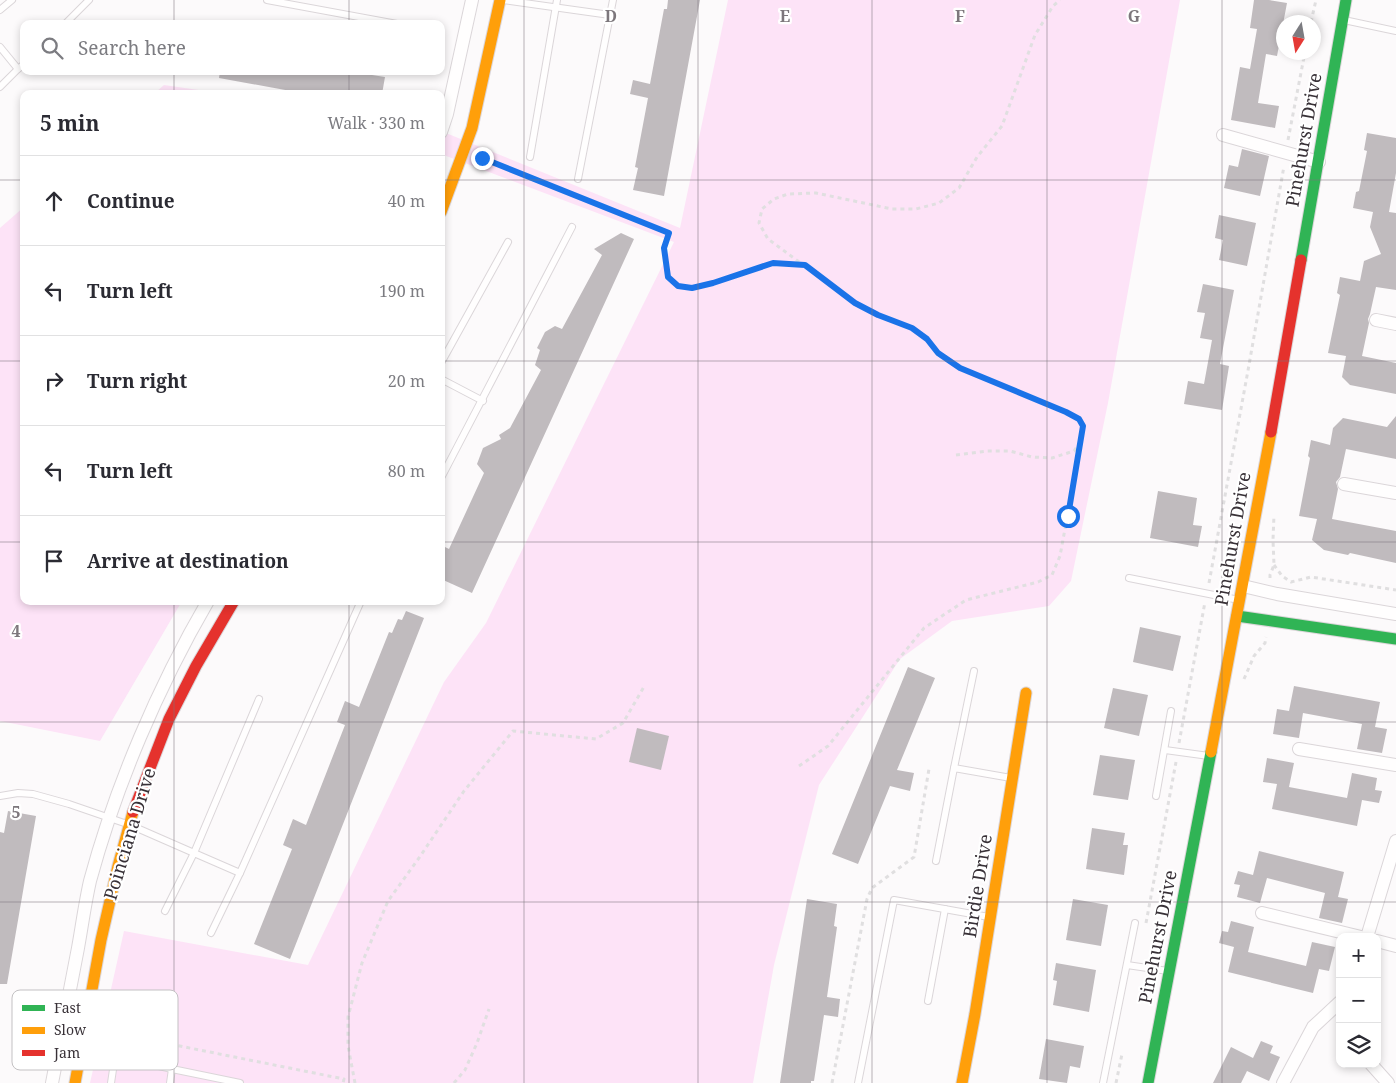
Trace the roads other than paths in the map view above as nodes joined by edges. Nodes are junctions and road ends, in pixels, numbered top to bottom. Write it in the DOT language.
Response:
graph roads {
  1 [pos="12,0"];
  2 [pos="90,0"];
  3 [pos="267,0"];
  4 [pos="472,0"];
  5 [pos="501,0"];
  6 [pos="613,0"];
  7 [pos="1346,0"];
  8 [pos="300,3"];
  9 [pos="556,4"];
  10 [pos="0,10"];
  11 [pos="610,15"];
  12 [pos="69,20"];
  13 [pos="379,20"];
  14 [pos="1343,20"];
  15 [pos="1396,31"];
  16 [pos="0,46"];
  17 [pos="18,69"];
  18 [pos="0,88"];
  19 [pos="445,120"];
  20 [pos="1223,135"];
  21 [pos="530,157"];
  22 [pos="1319,162"];
  23 [pos="578,179"];
  24 [pos="445,201"];
  25 [pos="572,227"];
  26 [pos="508,242"];
  27 [pos="1376,320"];
  28 [pos="1396,324"];
  29 [pos="445,356"];
  30 [pos="445,382"];
  31 [pos="482,401"];
  32 [pos="445,470"];
  33 [pos="1344,484"];
  34 [pos="1396,493"];
  35 [pos="1130,578"];
  36 [pos="1243,586"];
  37 [pos="1240,601"];
  38 [pos="206,605"];
  39 [pos="232,605"];
  40 [pos="359,605"];
  41 [pos="1396,614"];
  42 [pos="1237,616"];
  43 [pos="1396,639"];
  44 [pos="974,671"];
  45 [pos="1026,693"];
  46 [pos="259,699"];
  47 [pos="1172,711"];
  48 [pos="1299,749"];
  49 [pos="1165,750"];
  50 [pos="1210,756"];
  51 [pos="1396,765"];
  52 [pos="954,768"];
  53 [pos="1013,779"];
  54 [pos="0,796"];
  55 [pos="1156,796"];
  56 [pos="110,818"];
  57 [pos="130,825"];
  58 [pos="1396,841"];
  59 [pos="194,853"];
  60 [pos="936,861"];
  61 [pos="240,873"];
  62 [pos="945,909"];
  63 [pos="165,910"];
  64 [pos="1262,912"];
  65 [pos="991,917"];
  66 [pos="1135,923"];
  67 [pos="211,933"];
  68 [pos="1345,933"];
  69 [pos="1368,933"];
  70 [pos="1381,942"];
  71 [pos="1396,946"];
  72 [pos="1127,965"];
  73 [pos="1169,971"];
  74 [pos="70,990"];
  75 [pos="92,990"];
  76 [pos="928,1001"];
  77 [pos="1336,1006"];
  78 [pos="1375,1068"];
  79 [pos="54,1070"];
  80 [pos="77,1070"];
  81 [pos="113,1070"];
  82 [pos="172,1070"];
  83 [pos="177,1070"];
  84 [pos="52,1083"];
  85 [pos="75,1083"];
  86 [pos="111,1083"];
  87 [pos="170,1083"];
  88 [pos="240,1083"];
  89 [pos="858,1083"];
  90 [pos="962,1083"];
  91 [pos="1103,1083"];
  92 [pos="1148,1083"];
  93 [pos="1283,1083"];
  94 [pos="1388,1083"];
  1 -- 10 [label="lane"];
  2 -- 12 [label="lane"];
  3 -- 8 [label="lane"];
  4 -- 19 [label="street"];
  5 -- 9 [label="lane"];
  5 -- 24 [label="street"];
  6 -- 11 [label="lane"];
  7 -- 14 [label="street, Pinehurst Drive"];
  8 -- 13 [label="lane"];
  9 -- 11 [label="lane"];
  9 -- 21 [label="lane"];
  11 -- 23 [label="lane"];
  14 -- 15 [label="lane"];
  14 -- 22 [label="street, Pinehurst Drive"];
  16 -- 17 [label="lane"];
  17 -- 18 [label="lane"];
  20 -- 22 [label="street"];
  22 -- 36 [label="street, Pinehurst Drive"];
  25 -- 31 [label="lane"];
  26 -- 29 [label="lane"];
  27 -- 28 [label="street"];
  30 -- 31 [label="lane"];
  31 -- 32 [label="lane"];
  33 -- 34 [label="street"];
  35 -- 37 [label="lane"];
  36 -- 37 [label="street, Pinehurst Drive"];
  36 -- 41 [label="street"];
  37 -- 42 [label="street, Pinehurst Drive"];
  38 -- 56 [label="street, Poinciana Drive"];
  39 -- 57 [label="street, Poinciana Drive"];
  40 -- 61 [label="lane"];
  42 -- 43 [label="street"];
  42 -- 50 [label="street, Pinehurst Drive"];
  44 -- 52 [label="lane"];
  45 -- 53 [label="street, Birdie Drive"];
  46 -- 59 [label="lane"];
  47 -- 49 [label="lane"];
  48 -- 51 [label="street"];
  49 -- 50 [label="lane"];
  49 -- 55 [label="lane"];
  50 -- 73 [label="street, Pinehurst Drive"];
  52 -- 53 [label="lane"];
  52 -- 60 [label="lane"];
  53 -- 65 [label="street, Birdie Drive"];
  54 -- 56 [label="lane"];
  56 -- 57 [label="lane"];
  56 -- 74 [label="street, Poinciana Drive"];
  57 -- 59 [label="lane"];
  57 -- 75 [label="street, Poinciana Drive"];
  58 -- 69 [label="street"];
  59 -- 61 [label="lane"];
  59 -- 63 [label="lane"];
  61 -- 67 [label="lane"];
  62 -- 65 [label="lane"];
  62 -- 76 [label="lane"];
  62 -- 89 [label="lane"];
  64 -- 68 [label="street"];
  65 -- 90 [label="street, Birdie Drive"];
  66 -- 72 [label="lane"];
  70 -- 71 [label="street"];
  72 -- 73 [label="lane"];
  72 -- 91 [label="lane"];
  73 -- 92 [label="street, Pinehurst Drive"];
  77 -- 93 [label="street"];
  78 -- 94 [label="street"];
  79 -- 84 [label="street, Poinciana Drive"];
  80 -- 85 [label="street, Poinciana Drive"];
  81 -- 86 [label="lane"];
  82 -- 87 [label="lane"];
  83 -- 88 [label="lane"];
}
